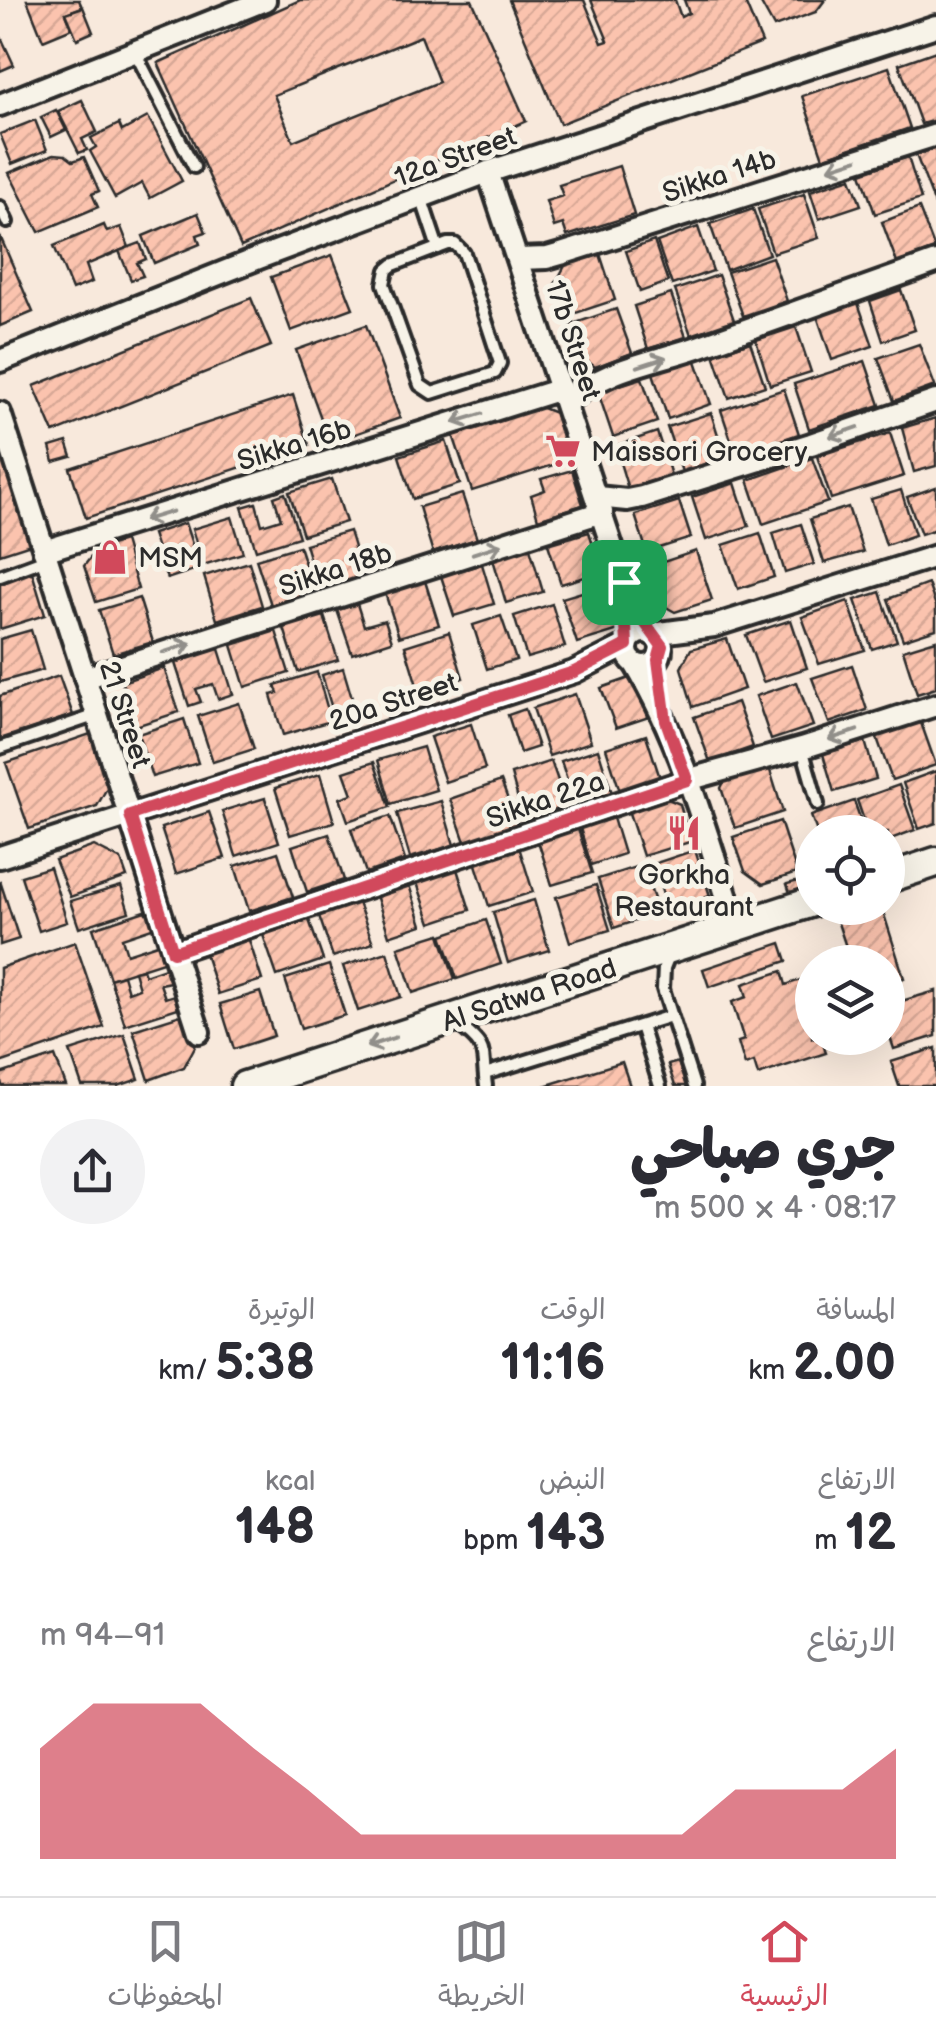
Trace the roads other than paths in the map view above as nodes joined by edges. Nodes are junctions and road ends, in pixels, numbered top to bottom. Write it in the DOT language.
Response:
graph roads {
  1 [pos="265,0"];
  2 [pos="936,26"];
  3 [pos="135,52"];
  4 [pos="0,105"];
  5 [pos="936,135"];
  6 [pos="194,167"];
  7 [pos="488,172"];
  8 [pos="421,197"];
  9 [pos="0,207"];
  10 [pos="7,222"];
  11 [pos="438,248"];
  12 [pos="518,259"];
  13 [pos="936,262"];
  14 [pos="0,361"];
  15 [pos="564,396"];
  16 [pos="936,401"];
  17 [pos="0,413"];
  18 [pos="599,504"];
  19 [pos="46,555"];
  20 [pos="936,556"];
  21 [pos="0,576"];
  22 [pos="624,582"];
  23 [pos="714,626"];
  24 [pos="651,633"];
  25 [pos="631,653"];
  26 [pos="659,658"];
  27 [pos="84,678"];
  28 [pos="936,705"];
  29 [pos="96,715"];
  30 [pos="666,721"];
  31 [pos="0,748"];
  32 [pos="802,748"];
  33 [pos="687,780"];
  34 [pos="818,804"];
  35 [pos="130,815"];
  36 [pos="0,857"];
  37 [pos="936,862"];
  38 [pos="905,872"];
  39 [pos="795,908"];
  40 [pos="736,927"];
  41 [pos="672,948"];
  42 [pos="173,952"];
  43 [pos="671,1016"];
  44 [pos="452,1019"];
  45 [pos="640,1026"];
  46 [pos="199,1032"];
  47 [pos="486,1080"];
  48 [pos="273,1081"];
  49 [pos="245,1086"];
  50 [pos="660,1086"];
  51 [pos="694,1086"];
  1 -- 3 [label="street"];
  2 -- 7 [label="street, 12a Street"];
  3 -- 4 [label="street"];
  3 -- 6 [label="lane"];
  5 -- 12 [label="street, Sikka 14b, one-way"];
  7 -- 8 [label="street, 12a Street"];
  7 -- 12 [label="street, 17b Street"];
  8 -- 11 [label="lane"];
  8 -- 14 [label="street, 12a Street"];
  9 -- 10 [label="lane"];
  11 -- 11 [label="lane"];
  12 -- 15 [label="street, 17b Street"];
  15 -- 13 [label="street, Sikka 16b, one-way"];
  15 -- 18 [label="street, 17b Street"];
  15 -- 19 [label="street, Sikka 16b, one-way"];
  16 -- 18 [label="street, Sikka 18b, one-way"];
  17 -- 19 [label="street, 21 Street"];
  18 -- 22 [label="street, 17b Street"];
  27 -- 18 [label="street, Sikka 18b, one-way"];
  19 -- 21 [label="lane"];
  19 -- 27 [label="street, 21 Street"];
  20 -- 23 [label="street"];
  22 -- 24 [label="street, 17b Street"];
  22 -- 25 [label="street, 17b Street"];
  23 -- 24 [label="street"];
  23 -- 26 [label="street"];
  24 -- 25 [label="street"];
  24 -- 26 [label="street"];
  25 -- 26 [label="street"];
  25 -- 30 [label="street, 17b Street"];
  25 -- 35 [label="street, 20a Street"];
  26 -- 30 [label="street, 17b Street"];
  27 -- 29 [label="street, 21 Street"];
  28 -- 32 [label="street, Sikka 22a, one-way"];
  29 -- 31 [label="lane"];
  29 -- 35 [label="street, 21 Street"];
  30 -- 33 [label="street, 17b Street"];
  32 -- 33 [label="street, Sikka 22a"];
  32 -- 34 [label="lane"];
  33 -- 40 [label="street, 17b Street"];
  33 -- 42 [label="street, Sikka 22a"];
  35 -- 36 [label="street, 20a Street"];
  35 -- 42 [label="street, 21 Street"];
  37 -- 38 [label="main road"];
  39 -- 40 [label="main road, Al Satwa Road"];
  40 -- 41 [label="main road, Al Satwa Road"];
  41 -- 43 [label="lane"];
  41 -- 44 [label="main road, Al Satwa Road"];
  42 -- 46 [label="street, 21 Street"];
  43 -- 45 [label="lane"];
  43 -- 51 [label="lane"];
  44 -- 47 [label="lane"];
  44 -- 48 [label="main road, Al Satwa Road, one-way"];
  45 -- 47 [label="lane"];
  45 -- 50 [label="lane"];
  48 -- 49 [label="main road, Al Satwa Road"];
}
